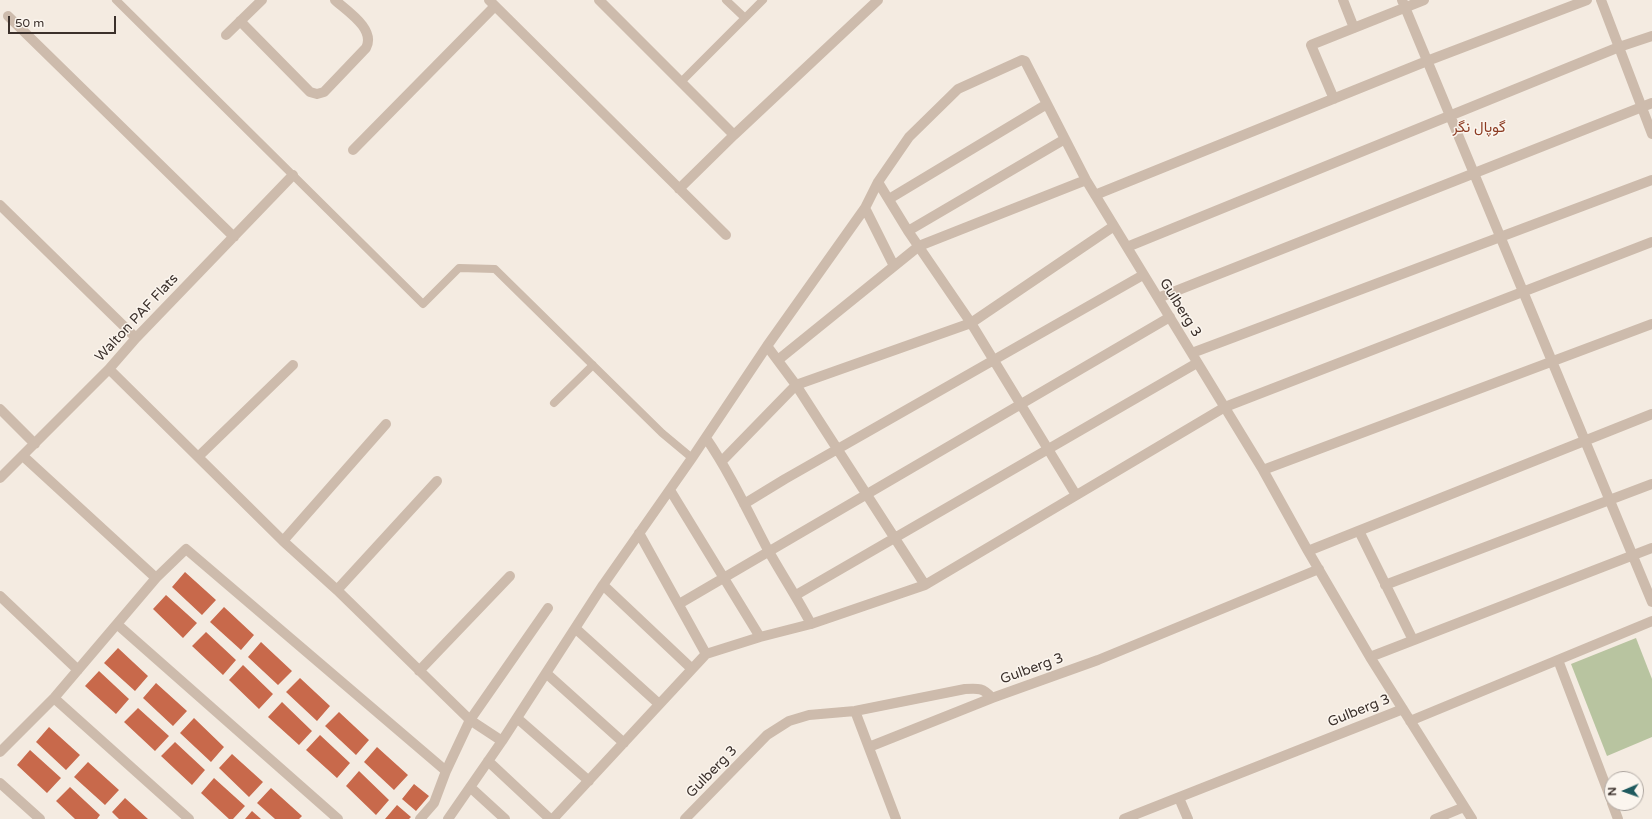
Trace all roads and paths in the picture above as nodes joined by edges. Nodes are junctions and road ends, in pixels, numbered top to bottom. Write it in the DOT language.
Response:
graph roads {
  1 [pos="116,0"];
  2 [pos="262,0"];
  3 [pos="335,0"];
  4 [pos="599,0"];
  5 [pos="726,0"];
  6 [pos="763,0"];
  7 [pos="878,0"];
  8 [pos="1343,0"];
  9 [pos="1424,0"];
  10 [pos="1587,0"];
  11 [pos="1602,0"];
  12 [pos="492,3"];
  13 [pos="1404,4"];
  14 [pos="8,16"];
  15 [pos="745,18"];
  16 [pos="240,21"];
  17 [pos="1354,28"];
  18 [pos="226,35"];
  19 [pos="1652,36"];
  20 [pos="1619,47"];
  21 [pos="1428,61"];
  22 [pos="681,82"];
  23 [pos="1334,99"];
  24 [pos="1652,103"];
  25 [pos="1047,104"];
  26 [pos="1642,106"];
  27 [pos="1450,116"];
  28 [pos="734,134"];
  29 [pos="1652,134"];
  30 [pos="1065,139"];
  31 [pos="353,150"];
  32 [pos="1474,173"];
  33 [pos="293,175"];
  34 [pos="1086,180"];
  35 [pos="1652,180"];
  36 [pos="878,182"];
  37 [pos="679,189"];
  38 [pos="1095,195"];
  39 [pos="889,199"];
  40 [pos="0,205"];
  41 [pos="865,208"];
  42 [pos="1114,226"];
  43 [pos="908,231"];
  44 [pos="726,235"];
  45 [pos="234,237"];
  46 [pos="1501,237"];
  47 [pos="1652,242"];
  48 [pos="919,246"];
  49 [pos="1126,247"];
  50 [pos="894,266"];
  51 [pos="1144,275"];
  52 [pos="1523,292"];
  53 [pos="1158,298"];
  54 [pos="1170,318"];
  55 [pos="971,323"];
  56 [pos="1652,324"];
  57 [pos="136,338"];
  58 [pos="767,346"];
  59 [pos="1192,353"];
  60 [pos="778,360"];
  61 [pos="994,360"];
  62 [pos="1552,361"];
  63 [pos="1197,362"];
  64 [pos="293,365"];
  65 [pos="593,365"];
  66 [pos="109,369"];
  67 [pos="796,385"];
  68 [pos="554,403"];
  69 [pos="1021,404"];
  70 [pos="1224,407"];
  71 [pos="0,409"];
  72 [pos="1652,414"];
  73 [pos="386,424"];
  74 [pos="706,438"];
  75 [pos="1585,441"];
  76 [pos="35,444"];
  77 [pos="838,449"];
  78 [pos="1048,449"];
  79 [pos="23,456"];
  80 [pos="198,457"];
  81 [pos="692,458"];
  82 [pos="722,461"];
  83 [pos="1263,470"];
  84 [pos="0,478"];
  85 [pos="437,481"];
  86 [pos="1652,484"];
  87 [pos="670,490"];
  88 [pos="867,494"];
  89 [pos="1076,495"];
  90 [pos="1610,500"];
  91 [pos="744,504"];
  92 [pos="1359,531"];
  93 [pos="639,533"];
  94 [pos="894,538"];
  95 [pos="283,541"];
  96 [pos="1652,548"];
  97 [pos="769,551"];
  98 [pos="1308,551"];
  99 [pos="1633,556"];
  100 [pos="1319,569"];
  101 [pos="510,576"];
  102 [pos="156,578"];
  103 [pos="723,578"];
  104 [pos="604,584"];
  105 [pos="925,585"];
  106 [pos="1385,585"];
  107 [pos="337,590"];
  108 [pos="796,595"];
  109 [pos="0,596"];
  110 [pos="1652,602"];
  111 [pos="679,604"];
  112 [pos="548,608"];
  113 [pos="1652,621"];
  114 [pos="811,624"];
  115 [pos="118,625"];
  116 [pos="575,628"];
  117 [pos="760,637"];
  118 [pos="1413,640"];
  119 [pos="706,654"];
  120 [pos="1370,657"];
  121 [pos="1558,660"];
  122 [pos="692,669"];
  123 [pos="78,670"];
  124 [pos="419,671"];
  125 [pos="546,673"];
  126 [pos="54,698"];
  127 [pos="992,698"];
  128 [pos="659,704"];
  129 [pos="1403,709"];
  130 [pos="855,710"];
  131 [pos="517,718"];
  132 [pos="470,720"];
  133 [pos="1410,721"];
  134 [pos="502,742"];
  135 [pos="624,743"];
  136 [pos="869,747"];
  137 [pos="0,752"];
  138 [pos="488,761"];
  139 [pos="446,771"];
  140 [pos="589,781"];
  141 [pos="1604,782"];
  142 [pos="0,783"];
  143 [pos="470,787"];
  144 [pos="1179,798"];
  145 [pos="1464,807"];
  146 [pos="40,819"];
  147 [pos="189,819"];
  148 [pos="338,819"];
  149 [pos="420,819"];
  150 [pos="448,819"];
  151 [pos="505,819"];
  152 [pos="550,819"];
  153 [pos="553,819"];
  154 [pos="685,819"];
  155 [pos="896,819"];
  156 [pos="1124,819"];
  157 [pos="1188,819"];
  158 [pos="1435,819"];
  159 [pos="1472,819"];
  1 -- 33 [label="lane"];
  2 -- 16 [label="street"];
  3 -- 16 [label="street"];
  4 -- 22 [label="street"];
  5 -- 15 [label="lane"];
  6 -- 15 [label="lane"];
  7 -- 28 [label="street"];
  8 -- 17 [label="street"];
  9 -- 13 [label="street"];
  10 -- 21 [label="street"];
  11 -- 20 [label="street"];
  12 -- 31 [label="street"];
  12 -- 37 [label="street"];
  13 -- 17 [label="street"];
  13 -- 21 [label="street"];
  14 -- 45 [label="street"];
  15 -- 22 [label="lane"];
  16 -- 18 [label="street"];
  17 -- 23 [label="street"];
  19 -- 20 [label="street"];
  20 -- 26 [label="street"];
  20 -- 27 [label="street"];
  21 -- 23 [label="street"];
  21 -- 27 [label="street"];
  22 -- 28 [label="street"];
  23 -- 38 [label="street"];
  24 -- 26 [label="street"];
  25 -- 30 [label="street, Gulberg 3"];
  25 -- 36 [label="street, Gulberg 3"];
  25 -- 39 [label="street"];
  26 -- 29 [label="street"];
  26 -- 32 [label="street"];
  27 -- 32 [label="street"];
  27 -- 49 [label="street"];
  28 -- 37 [label="street"];
  30 -- 34 [label="street, Gulberg 3"];
  30 -- 43 [label="street"];
  32 -- 46 [label="street"];
  32 -- 53 [label="street"];
  33 -- 45 [label="street, Walton PAF Flats"];
  33 -- 65 [label="lane"];
  34 -- 38 [label="street, Gulberg 3"];
  34 -- 48 [label="street"];
  35 -- 46 [label="street"];
  36 -- 39 [label="street"];
  36 -- 41 [label="street"];
  37 -- 44 [label="street"];
  38 -- 42 [label="street, Gulberg 3"];
  39 -- 43 [label="street"];
  40 -- 57 [label="street"];
  41 -- 50 [label="street"];
  41 -- 58 [label="street"];
  42 -- 49 [label="street, Gulberg 3"];
  42 -- 55 [label="street"];
  43 -- 48 [label="street"];
  45 -- 57 [label="street, Walton PAF Flats"];
  46 -- 52 [label="street"];
  46 -- 59 [label="street"];
  47 -- 52 [label="street"];
  48 -- 50 [label="street"];
  48 -- 55 [label="street"];
  49 -- 51 [label="street, Gulberg 3"];
  50 -- 60 [label="street"];
  51 -- 53 [label="street, Gulberg 3"];
  51 -- 61 [label="street"];
  52 -- 62 [label="street"];
  52 -- 70 [label="street"];
  53 -- 54 [label="street, Gulberg 3"];
  54 -- 59 [label="street, Gulberg 3"];
  54 -- 69 [label="street"];
  55 -- 61 [label="street"];
  55 -- 67 [label="street"];
  56 -- 62 [label="street"];
  57 -- 66 [label="street, Walton PAF Flats"];
  58 -- 60 [label="street"];
  58 -- 74 [label="street"];
  59 -- 63 [label="street, Gulberg 3"];
  60 -- 67 [label="street"];
  61 -- 69 [label="street"];
  61 -- 77 [label="street"];
  62 -- 75 [label="street"];
  62 -- 83 [label="street"];
  63 -- 70 [label="street, Gulberg 3"];
  63 -- 78 [label="street"];
  64 -- 80 [label="street"];
  65 -- 68 [label="lane"];
  65 -- 81 [label="lane"];
  66 -- 76 [label="street, Walton PAF Flats"];
  66 -- 80 [label="street"];
  67 -- 77 [label="street"];
  67 -- 82 [label="street"];
  69 -- 78 [label="street"];
  69 -- 88 [label="street"];
  70 -- 83 [label="street, Gulberg 3"];
  70 -- 89 [label="street"];
  71 -- 76 [label="street"];
  72 -- 75 [label="street"];
  73 -- 95 [label="street"];
  74 -- 81 [label="street"];
  74 -- 82 [label="street"];
  75 -- 90 [label="street"];
  75 -- 92 [label="street"];
  76 -- 79 [label="street, Walton PAF Flats"];
  77 -- 88 [label="street"];
  77 -- 91 [label="street"];
  78 -- 89 [label="street"];
  78 -- 94 [label="street"];
  79 -- 84 [label="street, Walton PAF Flats"];
  79 -- 102 [label="street"];
  80 -- 95 [label="street"];
  81 -- 87 [label="street"];
  82 -- 91 [label="street"];
  83 -- 98 [label="street, Gulberg 3"];
  85 -- 107 [label="street"];
  86 -- 90 [label="street"];
  87 -- 93 [label="street"];
  87 -- 103 [label="street"];
  88 -- 94 [label="street"];
  88 -- 97 [label="street"];
  89 -- 105 [label="street"];
  90 -- 99 [label="street"];
  90 -- 106 [label="street"];
  91 -- 97 [label="street"];
  92 -- 98 [label="street"];
  92 -- 106 [label="street"];
  93 -- 104 [label="street"];
  93 -- 111 [label="street"];
  94 -- 105 [label="street"];
  94 -- 108 [label="street"];
  95 -- 107 [label="street"];
  96 -- 99 [label="street"];
  97 -- 103 [label="street"];
  97 -- 108 [label="street"];
  98 -- 100 [label="street, Gulberg 3"];
  99 -- 110 [label="street"];
  99 -- 118 [label="street"];
  100 -- 120 [label="street, Gulberg 3"];
  100 -- 127 [label="street, Gulberg 3"];
  101 -- 124 [label="street"];
  102 -- 115 [label="street"];
  102 -- 139 [label="street"];
  103 -- 111 [label="street"];
  103 -- 117 [label="street"];
  104 -- 116 [label="street"];
  104 -- 122 [label="street"];
  105 -- 114 [label="street"];
  106 -- 118 [label="street"];
  107 -- 124 [label="street"];
  108 -- 114 [label="street"];
  109 -- 123 [label="street"];
  111 -- 119 [label="street"];
  112 -- 132 [label="street"];
  113 -- 121 [label="street"];
  114 -- 117 [label="street"];
  115 -- 123 [label="street"];
  115 -- 148 [label="street"];
  116 -- 125 [label="street"];
  116 -- 128 [label="street"];
  117 -- 119 [label="street"];
  118 -- 120 [label="street"];
  119 -- 122 [label="street"];
  120 -- 129 [label="street, Gulberg 3"];
  121 -- 133 [label="street"];
  121 -- 141 [label="street"];
  122 -- 128 [label="street"];
  123 -- 126 [label="street"];
  124 -- 132 [label="street"];
  125 -- 131 [label="street"];
  125 -- 135 [label="street"];
  126 -- 137 [label="street"];
  126 -- 147 [label="street"];
  127 -- 130 [label="street, Gulberg 3"];
  127 -- 136 [label="street"];
  128 -- 135 [label="street"];
  129 -- 133 [label="street, Gulberg 3"];
  129 -- 144 [label="street, Gulberg 3"];
  130 -- 136 [label="street"];
  130 -- 154 [label="street, Gulberg 3"];
  131 -- 134 [label="street"];
  131 -- 140 [label="street"];
  132 -- 134 [label="street"];
  132 -- 139 [label="street"];
  133 -- 145 [label="street, Gulberg 3"];
  134 -- 138 [label="street"];
  135 -- 140 [label="street"];
  136 -- 155 [label="street"];
  138 -- 143 [label="street"];
  138 -- 152 [label="street"];
  139 -- 149 [label="street"];
  140 -- 153 [label="street"];
  142 -- 146 [label="street"];
  143 -- 150 [label="street"];
  143 -- 151 [label="street"];
  144 -- 156 [label="street, Gulberg 3"];
  144 -- 157 [label="street"];
  145 -- 158 [label="street"];
  145 -- 159 [label="street, Gulberg 3"];
}
